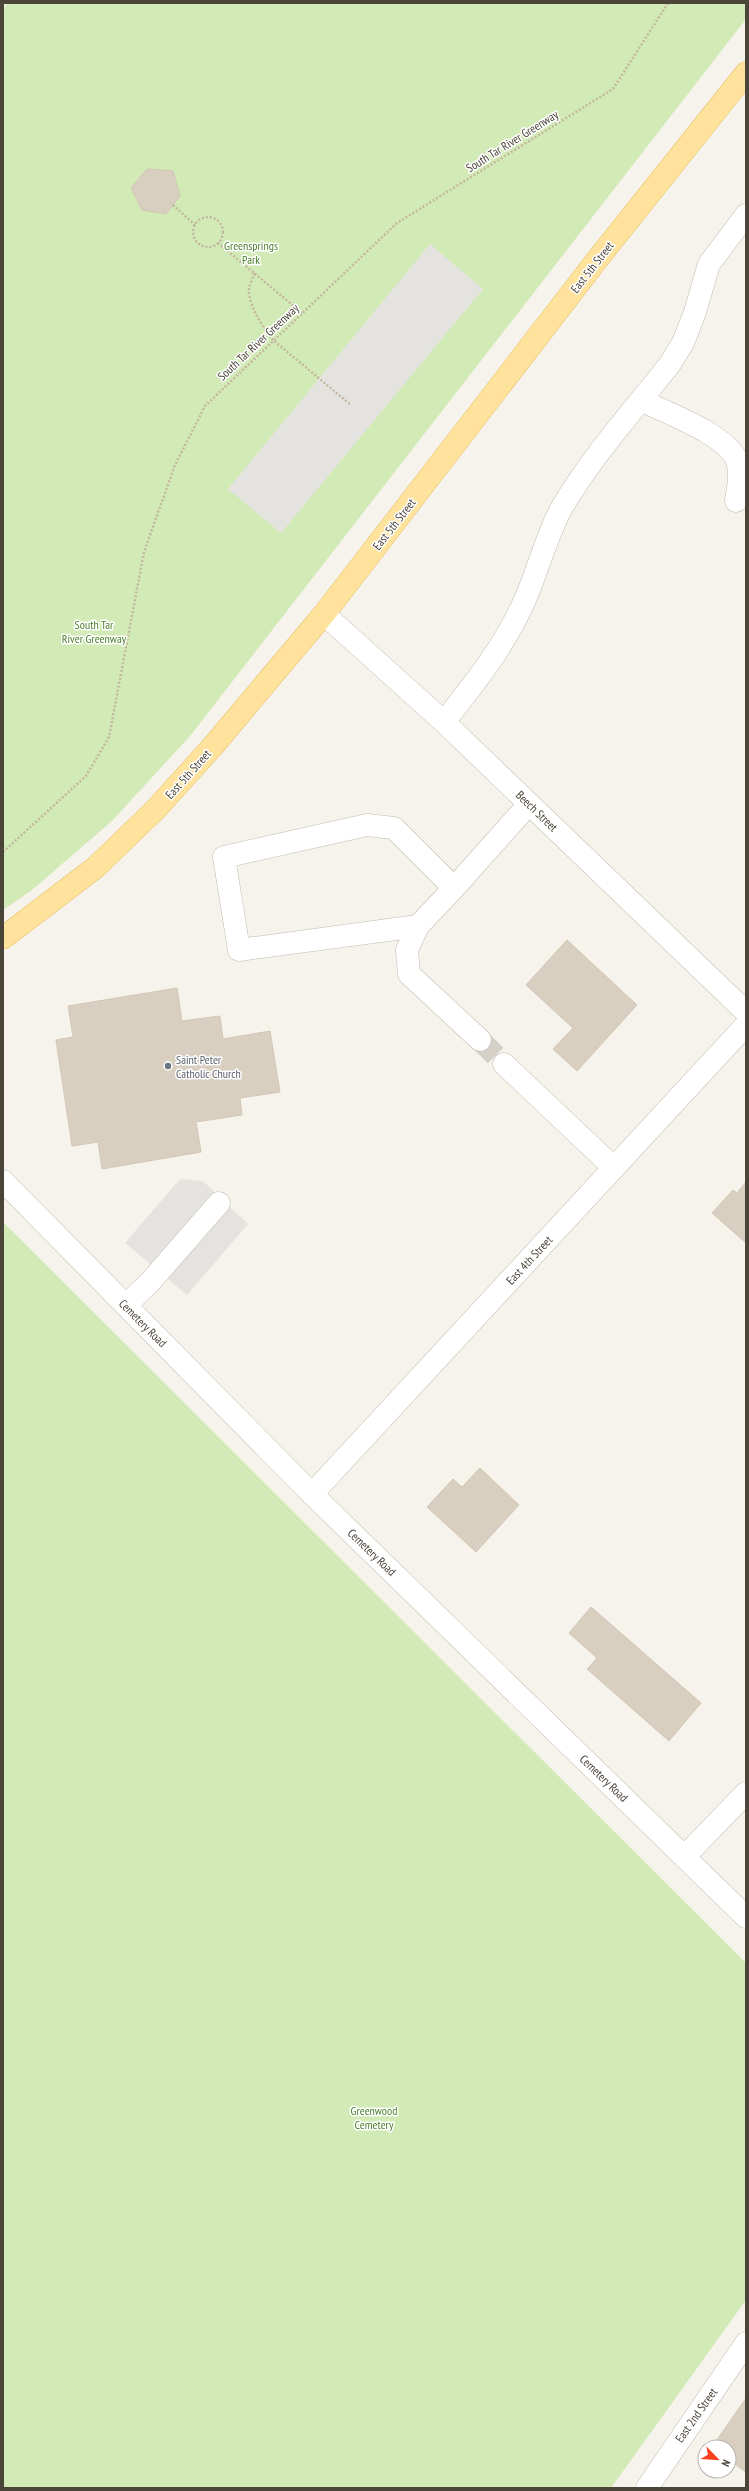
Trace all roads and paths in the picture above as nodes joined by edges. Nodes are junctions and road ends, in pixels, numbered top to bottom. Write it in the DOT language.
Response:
graph roads {
  1 [pos="668,3"];
  2 [pos="746,73"];
  3 [pos="173,205"];
  4 [pos="746,215"];
  5 [pos="195,224"];
  6 [pos="218,243"];
  7 [pos="254,273"];
  8 [pos="302,313"];
  9 [pos="274,340"];
  10 [pos="641,400"];
  11 [pos="351,405"];
  12 [pos="736,501"];
  13 [pos="324,614"];
  14 [pos="444,722"];
  15 [pos="529,804"];
  16 [pos="3,852"];
  17 [pos="454,888"];
  18 [pos="418,926"];
  19 [pos="3,938"];
  20 [pos="746,1012"];
  21 [pos="746,1025"];
  22 [pos="480,1040"];
  23 [pos="504,1064"];
  24 [pos="614,1168"];
  25 [pos="3,1181"];
  26 [pos="219,1203"];
  27 [pos="126,1305"];
  28 [pos="312,1494"];
  29 [pos="746,1793"];
  30 [pos="685,1856"];
  31 [pos="746,1917"];
  32 [pos="746,2343"];
  33 [pos="647,2488"];
  1 -- 8 [label="path, South Tar River Greenway"];
  2 -- 13 [label="main road, East 5th Street"];
  3 -- 5 [label="path"];
  4 -- 10 [label="street"];
  5 -- 6 [label="path"];
  5 -- 6 [label="path"];
  6 -- 7 [label="path"];
  7 -- 8 [label="path"];
  7 -- 9 [label="path"];
  8 -- 9 [label="path, South Tar River Greenway"];
  9 -- 11 [label="path"];
  9 -- 16 [label="path, South Tar River Greenway"];
  10 -- 12 [label="street"];
  10 -- 14 [label="street"];
  13 -- 14 [label="street, Beech Street"];
  13 -- 19 [label="main road, East 5th Street"];
  14 -- 15 [label="street, Beech Street"];
  15 -- 17 [label="street"];
  15 -- 20 [label="street, Beech Street"];
  17 -- 18 [label="street"];
  17 -- 18 [label="street"];
  18 -- 22 [label="street"];
  21 -- 24 [label="street, East 4th Street"];
  23 -- 24 [label="street"];
  24 -- 28 [label="street, East 4th Street"];
  25 -- 27 [label="street, Cemetery Road"];
  26 -- 27 [label="street"];
  27 -- 28 [label="street, Cemetery Road"];
  28 -- 30 [label="street, Cemetery Road"];
  29 -- 30 [label="street"];
  30 -- 31 [label="street, Cemetery Road"];
  32 -- 33 [label="street, East 2nd Street"];
}
